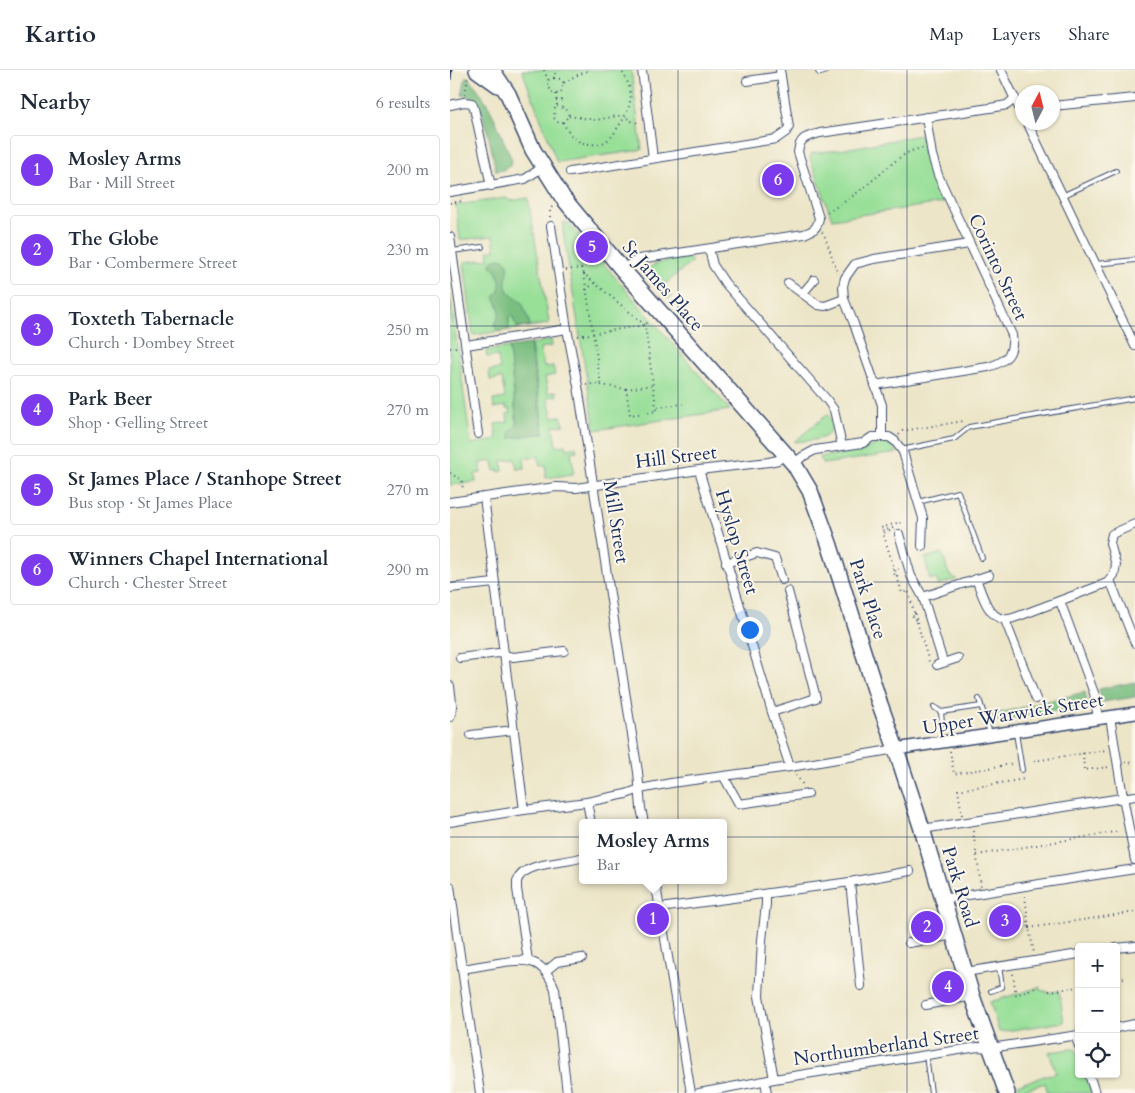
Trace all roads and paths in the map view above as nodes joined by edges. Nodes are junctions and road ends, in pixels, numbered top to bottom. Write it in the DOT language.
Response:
graph roads {
  1 [pos="468,70"];
  2 [pos="477,70"];
  3 [pos="492,70"];
  4 [pos="503,70"];
  5 [pos="544,70"];
  6 [pos="556,70"];
  7 [pos="590,70"];
  8 [pos="621,70"];
  9 [pos="642,70"];
  10 [pos="1001,70"];
  11 [pos="780,73"];
  12 [pos="554,78"];
  13 [pos="548,80"];
  14 [pos="747,81"];
  15 [pos="564,83"];
  16 [pos="508,94"];
  17 [pos="556,94"];
  18 [pos="1015,98"];
  19 [pos="1135,98"];
  20 [pos="556,100"];
  21 [pos="566,100"];
  22 [pos="463,102"];
  23 [pos="450,105"];
  24 [pos="1060,105"];
  25 [pos="557,106"];
  26 [pos="569,116"];
  27 [pos="926,117"];
  28 [pos="625,118"];
  29 [pos="563,122"];
  30 [pos="649,124"];
  31 [pos="1031,130"];
  32 [pos="930,147"];
  33 [pos="653,158"];
  34 [pos="543,167"];
  35 [pos="1116,171"];
  36 [pos="570,172"];
  37 [pos="491,186"];
  38 [pos="450,192"];
  39 [pos="1062,196"];
  40 [pos="562,198"];
  41 [pos="825,213"];
  42 [pos="818,225"];
  43 [pos="551,226"];
  44 [pos="450,237"];
  45 [pos="969,244"];
  46 [pos="482,247"];
  47 [pos="708,248"];
  48 [pos="604,249"];
  49 [pos="452,251"];
  50 [pos="1135,260"];
  51 [pos="1096,264"];
  52 [pos="581,268"];
  53 [pos="622,269"];
  54 [pos="559,272"];
  55 [pos="584,274"];
  56 [pos="844,278"];
  57 [pos="814,280"];
  58 [pos="788,282"];
  59 [pos="594,283"];
  60 [pos="586,290"];
  61 [pos="803,293"];
  62 [pos="844,299"];
  63 [pos="659,312"];
  64 [pos="645,325"];
  65 [pos="569,333"];
  66 [pos="593,333"];
  67 [pos="466,345"];
  68 [pos="1135,346"];
  69 [pos="601,385"];
  70 [pos="653,385"];
  71 [pos="578,386"];
  72 [pos="875,386"];
  73 [pos="626,389"];
  74 [pos="1135,398"];
  75 [pos="683,404"];
  76 [pos="656,407"];
  77 [pos="478,434"];
  78 [pos="882,436"];
  79 [pos="842,446"];
  80 [pos="902,450"];
  81 [pos="790,459"];
  82 [pos="699,470"];
  83 [pos="450,473"];
  84 [pos="594,485"];
  85 [pos="484,498"];
  86 [pos="464,500"];
  87 [pos="450,502"];
  88 [pos="918,502"];
  89 [pos="1135,524"];
  90 [pos="900,532"];
  91 [pos="922,546"];
  92 [pos="982,558"];
  93 [pos="726,563"];
  94 [pos="895,570"];
  95 [pos="989,575"];
  96 [pos="897,576"];
  97 [pos="976,579"];
  98 [pos="782,580"];
  99 [pos="1110,580"];
  100 [pos="494,582"];
  101 [pos="450,588"];
  102 [pos="788,591"];
  103 [pos="923,597"];
  104 [pos="1060,601"];
  105 [pos="915,614"];
  106 [pos="916,619"];
  107 [pos="1005,620"];
  108 [pos="1135,643"];
  109 [pos="564,651"];
  110 [pos="504,655"];
  111 [pos="460,658"];
  112 [pos="958,658"];
  113 [pos="937,664"];
  114 [pos="450,686"];
  115 [pos="1036,698"];
  116 [pos="979,699"];
  117 [pos="981,706"];
  118 [pos="934,707"];
  119 [pos="772,712"];
  120 [pos="941,712"];
  121 [pos="1135,713"];
  122 [pos="450,717"];
  123 [pos="1104,717"];
  124 [pos="942,723"];
  125 [pos="514,730"];
  126 [pos="1016,731"];
  127 [pos="471,735"];
  128 [pos="991,735"];
  129 [pos="948,741"];
  130 [pos="1115,748"];
  131 [pos="896,749"];
  132 [pos="1082,753"];
  133 [pos="1034,761"];
  134 [pos="1011,764"];
  135 [pos="1118,766"];
  136 [pos="790,767"];
  137 [pos="1022,770"];
  138 [pos="724,776"];
  139 [pos="1025,779"];
  140 [pos="640,789"];
  141 [pos="808,794"];
  142 [pos="1135,796"];
  143 [pos="1123,798"];
  144 [pos="587,802"];
  145 [pos="524,810"];
  146 [pos="590,819"];
  147 [pos="643,819"];
  148 [pos="972,821"];
  149 [pos="450,822"];
  150 [pos="963,823"];
  151 [pos="922,829"];
  152 [pos="1129,829"];
  153 [pos="977,855"];
  154 [pos="579,859"];
  155 [pos="1135,860"];
  156 [pos="1135,869"];
  157 [pos="910,871"];
  158 [pos="850,882"];
  159 [pos="655,884"];
  160 [pos="450,886"];
  161 [pos="1023,886"];
  162 [pos="982,893"];
  163 [pos="766,894"];
  164 [pos="943,899"];
  165 [pos="660,908"];
  166 [pos="1135,912"];
  167 [pos="1028,928"];
  168 [pos="954,935"];
  169 [pos="909,943"];
  170 [pos="1135,946"];
  171 [pos="1120,948"];
  172 [pos="1075,955"];
  173 [pos="582,958"];
  174 [pos="528,960"];
  175 [pos="1035,961"];
  176 [pos="1011,964"];
  177 [pos="999,966"];
  178 [pos="463,969"];
  179 [pos="546,971"];
  180 [pos="965,972"];
  181 [pos="1127,978"];
  182 [pos="1120,979"];
  183 [pos="1009,984"];
  184 [pos="861,986"];
  185 [pos="1002,987"];
  186 [pos="1037,987"];
  187 [pos="1075,987"];
  188 [pos="991,991"];
  189 [pos="1049,991"];
  190 [pos="972,996"];
  191 [pos="926,1005"];
  192 [pos="1135,1024"];
  193 [pos="1120,1027"];
  194 [pos="1075,1035"];
  195 [pos="990,1048"];
  196 [pos="926,1055"];
  197 [pos="1090,1078"];
  198 [pos="774,1079"];
  199 [pos="765,1081"];
  200 [pos="480,1093"];
  201 [pos="567,1093"];
  202 [pos="692,1093"];
  203 [pos="699,1093"];
  204 [pos="767,1093"];
  205 [pos="931,1093"];
  206 [pos="1007,1093"];
  207 [pos="1095,1093"];
  1 -- 22 [label="path"];
  2 -- 16 [label="highway"];
  3 -- 16 [label="highway, St James Place"];
  4 -- 16 [label="highway, St James Place"];
  5 -- 13 [label="path"];
  6 -- 12 [label="path"];
  7 -- 15 [label="path"];
  8 -- 28 [label="path"];
  9 -- 30 [label="street"];
  10 -- 18 [label="street"];
  11 -- 14 [label="street"];
  11 -- 33 [label="street"];
  12 -- 13 [label="path"];
  12 -- 15 [label="path"];
  13 -- 17 [label="path"];
  15 -- 17 [label="path"];
  16 -- 34 [label="highway, St James Place"];
  17 -- 20 [label="path"];
  18 -- 27 [label="street"];
  19 -- 24 [label="street"];
  20 -- 21 [label="path"];
  20 -- 25 [label="path"];
  22 -- 23 [label="street"];
  22 -- 37 [label="street"];
  25 -- 26 [label="path"];
  25 -- 29 [label="path"];
  26 -- 28 [label="path"];
  26 -- 29 [label="path"];
  27 -- 32 [label="street, Corinto Street"];
  27 -- 42 [label="street"];
  28 -- 29 [label="path"];
  28 -- 30 [label="path"];
  30 -- 33 [label="street"];
  31 -- 39 [label="street"];
  32 -- 41 [label="path"];
  32 -- 45 [label="street, Corinto Street"];
  33 -- 36 [label="street"];
  34 -- 37 [label="street"];
  34 -- 40 [label="highway, St James Place"];
  35 -- 39 [label="lane"];
  37 -- 38 [label="street"];
  39 -- 51 [label="street"];
  40 -- 43 [label="path"];
  40 -- 48 [label="highway, St James Place"];
  42 -- 47 [label="street"];
  42 -- 56 [label="path"];
  43 -- 54 [label="street, Mill Street"];
  44 -- 49 [label="street"];
  45 -- 56 [label="street"];
  45 -- 72 [label="street, Corinto Street"];
  46 -- 49 [label="lane"];
  47 -- 53 [label="street"];
  47 -- 79 [label="street"];
  48 -- 52 [label="path"];
  48 -- 53 [label="highway, St James Place"];
  49 -- 67 [label="street"];
  50 -- 51 [label="lane"];
  51 -- 68 [label="street"];
  52 -- 54 [label="path"];
  52 -- 55 [label="path"];
  53 -- 63 [label="highway, St James Place"];
  54 -- 65 [label="street, Mill Street"];
  55 -- 59 [label="path"];
  55 -- 60 [label="path"];
  56 -- 62 [label="street"];
  57 -- 61 [label="street"];
  58 -- 61 [label="street"];
  59 -- 60 [label="path"];
  59 -- 64 [label="path"];
  60 -- 66 [label="path"];
  61 -- 62 [label="street"];
  62 -- 72 [label="street"];
  63 -- 64 [label="path"];
  63 -- 81 [label="highway, St James Place"];
  64 -- 66 [label="path"];
  64 -- 70 [label="path"];
  65 -- 66 [label="path"];
  65 -- 67 [label="street"];
  65 -- 71 [label="street, Mill Street"];
  66 -- 69 [label="path"];
  67 -- 77 [label="street"];
  69 -- 71 [label="path"];
  69 -- 73 [label="path"];
  70 -- 73 [label="path"];
  70 -- 76 [label="path"];
  71 -- 84 [label="street, Mill Street"];
  72 -- 78 [label="street"];
  73 -- 76 [label="path"];
  74 -- 80 [label="lane"];
  75 -- 76 [label="path"];
  78 -- 79 [label="street, Hill Street"];
  78 -- 80 [label="street"];
  79 -- 81 [label="street, Hill Street"];
  80 -- 88 [label="street"];
  81 -- 82 [label="street, Hill Street"];
  81 -- 131 [label="highway, Park Place"];
  82 -- 84 [label="street, Hill Street"];
  82 -- 93 [label="street, Hyslop Street"];
  83 -- 86 [label="path"];
  84 -- 85 [label="street, Hill Street"];
  84 -- 140 [label="street, Mill Street"];
  85 -- 86 [label="street, Hill Street"];
  85 -- 100 [label="street"];
  86 -- 87 [label="street, Hill Street"];
  88 -- 91 [label="street"];
  88 -- 92 [label="lane"];
  89 -- 99 [label="street"];
  90 -- 96 [label="path"];
  90 -- 103 [label="street"];
  93 -- 98 [label="street"];
  93 -- 119 [label="street, Hyslop Street"];
  94 -- 96 [label="path"];
  95 -- 97 [label="street"];
  96 -- 106 [label="path"];
  97 -- 103 [label="street"];
  97 -- 107 [label="street"];
  99 -- 104 [label="street"];
  99 -- 108 [label="street"];
  100 -- 101 [label="street"];
  100 -- 110 [label="street"];
  102 -- 119 [label="street"];
  103 -- 113 [label="street"];
  104 -- 107 [label="street"];
  104 -- 123 [label="street"];
  105 -- 106 [label="path"];
  106 -- 113 [label="path"];
  107 -- 115 [label="street"];
  109 -- 110 [label="street"];
  110 -- 111 [label="street"];
  110 -- 125 [label="street"];
  112 -- 113 [label="street"];
  114 -- 122 [label="street"];
  116 -- 117 [label="lane"];
  117 -- 120 [label="lane"];
  117 -- 128 [label="lane"];
  118 -- 120 [label="lane"];
  119 -- 136 [label="street, Hyslop Street"];
  120 -- 124 [label="lane"];
  121 -- 123 [label="main road, Upper Warwick Street"];
  123 -- 126 [label="main road, Upper Warwick Street"];
  123 -- 130 [label="street"];
  125 -- 127 [label="street"];
  125 -- 145 [label="street"];
  126 -- 128 [label="main road, Upper Warwick Street"];
  126 -- 137 [label="lane"];
  128 -- 129 [label="main road, Upper Warwick Street"];
  129 -- 131 [label="main road, Upper Warwick Street"];
  129 -- 134 [label="path"];
  130 -- 132 [label="path"];
  130 -- 135 [label="street"];
  131 -- 136 [label="street"];
  131 -- 151 [label="highway, Park Road"];
  132 -- 133 [label="path"];
  132 -- 135 [label="path"];
  135 -- 143 [label="street"];
  136 -- 138 [label="street"];
  136 -- 141 [label="path"];
  138 -- 140 [label="street"];
  138 -- 141 [label="street"];
  139 -- 150 [label="path"];
  140 -- 144 [label="street"];
  140 -- 147 [label="street, Mill Street"];
  142 -- 143 [label="street"];
  143 -- 148 [label="street"];
  143 -- 152 [label="street"];
  144 -- 145 [label="street"];
  144 -- 146 [label="street"];
  145 -- 149 [label="street"];
  148 -- 150 [label="street"];
  148 -- 153 [label="path"];
  150 -- 151 [label="street"];
  151 -- 164 [label="highway, Park Road"];
  152 -- 153 [label="path"];
  152 -- 155 [label="street"];
  153 -- 162 [label="path"];
  154 -- 174 [label="street"];
  156 -- 161 [label="street"];
  157 -- 158 [label="street"];
  158 -- 163 [label="street"];
  158 -- 184 [label="street"];
  159 -- 165 [label="street"];
  160 -- 178 [label="street"];
  161 -- 162 [label="street"];
  161 -- 167 [label="path"];
  162 -- 164 [label="street"];
  163 -- 165 [label="street"];
  163 -- 198 [label="street"];
  164 -- 168 [label="highway, Park Road"];
  165 -- 202 [label="street"];
  166 -- 167 [label="path"];
  167 -- 175 [label="path"];
  168 -- 169 [label="street"];
  168 -- 180 [label="highway, Park Road"];
  170 -- 171 [label="street"];
  172 -- 175 [label="street"];
  173 -- 179 [label="street"];
  174 -- 178 [label="street"];
  174 -- 179 [label="street"];
  175 -- 176 [label="street"];
  176 -- 177 [label="street"];
  176 -- 186 [label="path"];
  177 -- 180 [label="street"];
  177 -- 185 [label="lane"];
  178 -- 200 [label="street"];
  179 -- 201 [label="street"];
  180 -- 190 [label="highway, Park Road"];
  181 -- 182 [label="path"];
  183 -- 185 [label="lane"];
  185 -- 188 [label="lane"];
  187 -- 189 [label="path"];
  190 -- 191 [label="street"];
  190 -- 195 [label="highway, Park Road"];
  192 -- 193 [label="street"];
  194 -- 195 [label="street, Northumberland Street"];
  195 -- 196 [label="street, Northumberland Street"];
  195 -- 206 [label="highway, Park Road"];
  196 -- 198 [label="street, Northumberland Street"];
  196 -- 205 [label="lane"];
  197 -- 207 [label="street"];
  198 -- 199 [label="street, Northumberland Street"];
  199 -- 203 [label="street, Northumberland Street"];
  199 -- 204 [label="street"];
}
